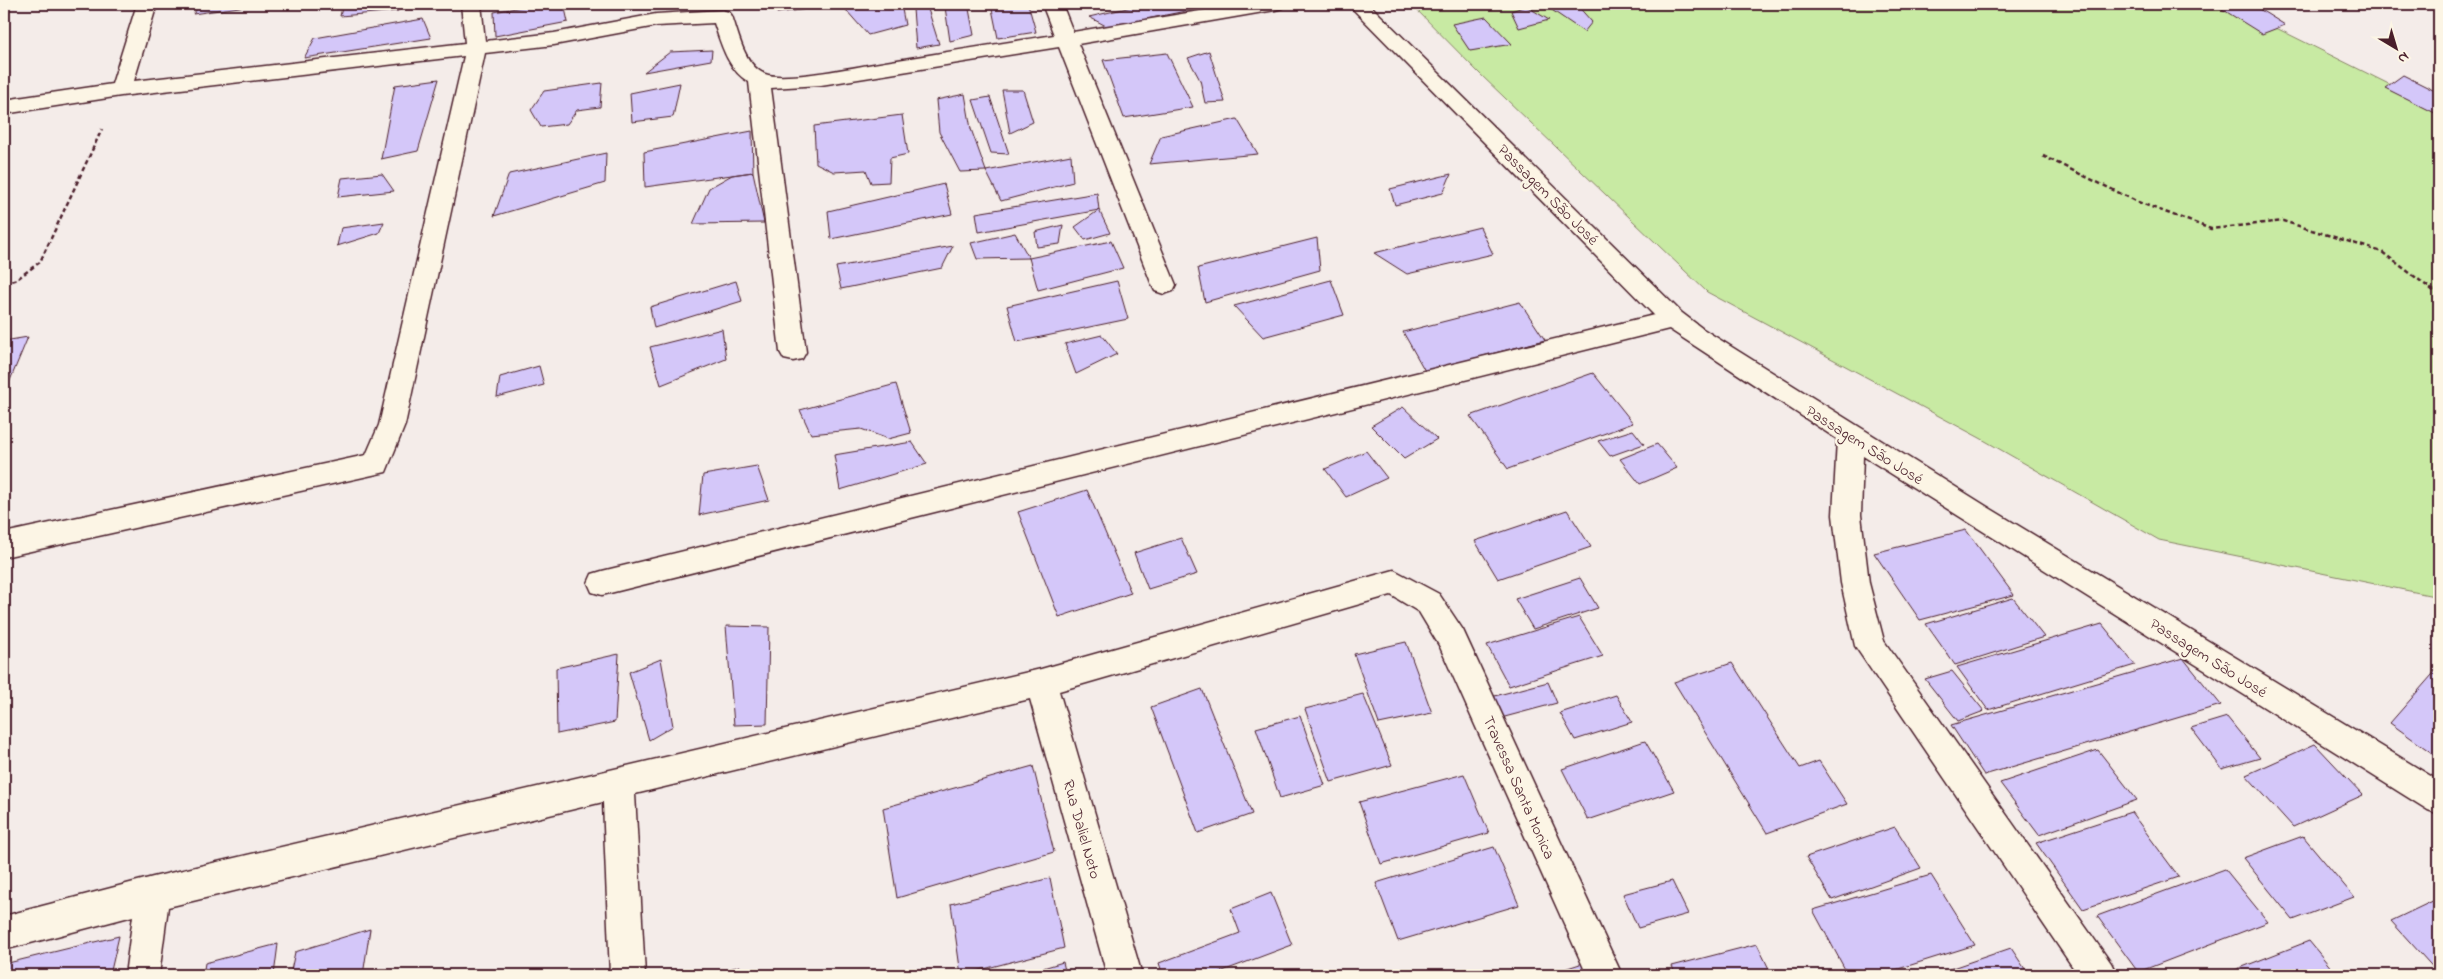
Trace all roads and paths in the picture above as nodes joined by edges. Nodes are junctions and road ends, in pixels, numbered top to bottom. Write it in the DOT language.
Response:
graph roads {
  1 [pos="147,4"];
  2 [pos="471,4"];
  3 [pos="1052,4"];
  4 [pos="1275,4"];
  5 [pos="1358,4"];
  6 [pos="1067,40"];
  7 [pos="476,49"];
  8 [pos="759,79"];
  9 [pos="121,89"];
  10 [pos="4,107"];
  11 [pos="2043,156"];
  12 [pos="4,284"];
  13 [pos="1164,284"];
  14 [pos="2439,295"];
  15 [pos="1673,319"];
  16 [pos="793,352"];
  17 [pos="1850,435"];
  18 [pos="4,545"];
  19 [pos="602,583"];
  20 [pos="1041,682"];
  21 [pos="618,784"];
  22 [pos="2439,798"];
  23 [pos="153,894"];
  24 [pos="4,932"];
  25 [pos="142,975"];
  26 [pos="628,975"];
  27 [pos="1125,975"];
  28 [pos="1605,975"];
  29 [pos="2098,975"];
  1 -- 9 [label="street"];
  2 -- 7 [label="street"];
  3 -- 6 [label="street"];
  4 -- 6 [label="street"];
  5 -- 15 [label="street, Passagem São José"];
  6 -- 8 [label="street"];
  6 -- 13 [label="street"];
  7 -- 8 [label="street"];
  7 -- 9 [label="street"];
  7 -- 18 [label="street"];
  8 -- 16 [label="street"];
  9 -- 10 [label="street"];
  9 -- 12 [label="path"];
  11 -- 14 [label="path"];
  15 -- 17 [label="street, Passagem São José"];
  15 -- 19 [label="street"];
  17 -- 22 [label="street, Passagem São José"];
  17 -- 29 [label="street"];
  20 -- 21 [label="street"];
  20 -- 27 [label="street, Rua Daliel Neto"];
  20 -- 28 [label="street, Travessa Santa Monica"];
  21 -- 23 [label="street"];
  21 -- 26 [label="street"];
  23 -- 24 [label="street"];
  23 -- 25 [label="street"];
}
